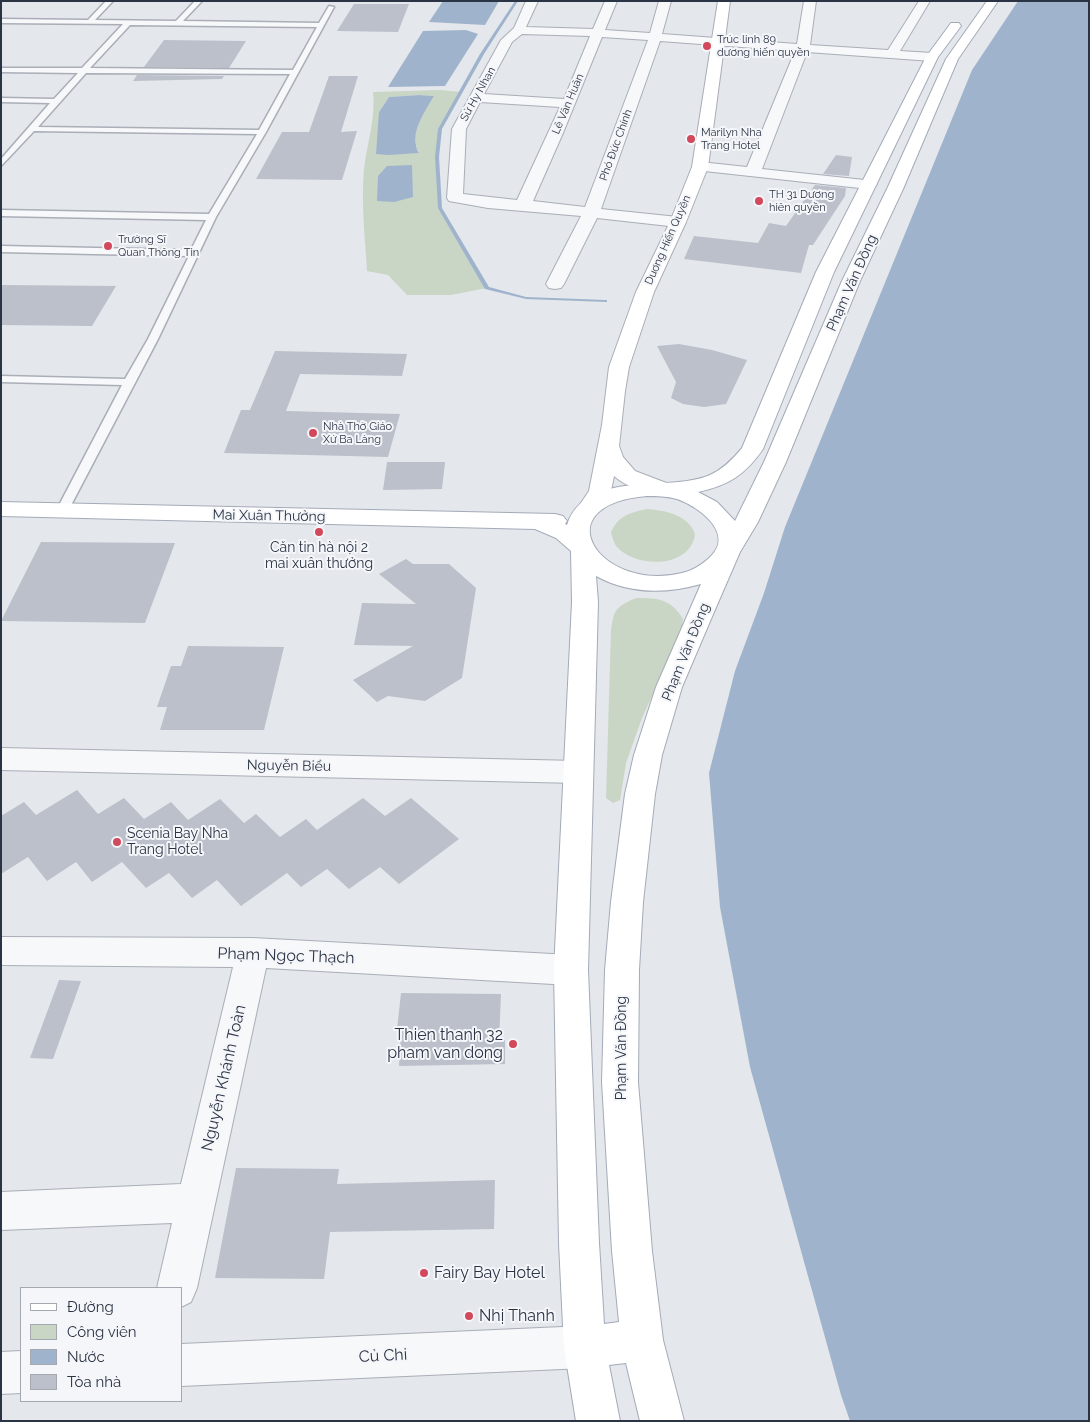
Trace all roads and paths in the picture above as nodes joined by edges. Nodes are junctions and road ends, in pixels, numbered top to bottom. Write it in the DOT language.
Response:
graph roads {
  1 [pos="110,1"];
  2 [pos="199,1"];
  3 [pos="532,1"];
  4 [pos="611,1"];
  5 [pos="664,1"];
  6 [pos="724,1"];
  7 [pos="810,1"];
  8 [pos="925,1"];
  9 [pos="974,1"];
  10 [pos="993,1"];
  11 [pos="330,7"];
  12 [pos="1,21"];
  13 [pos="90,22"];
  14 [pos="128,22"];
  15 [pos="178,23"];
  16 [pos="321,25"];
  17 [pos="519,30"];
  18 [pos="597,34"];
  19 [pos="655,38"];
  20 [pos="718,42"];
  21 [pos="803,47"];
  22 [pos="892,53"];
  23 [pos="932,57"];
  24 [pos="952,60"];
  25 [pos="1,70"];
  26 [pos="85,70"];
  27 [pos="294,72"];
  28 [pos="476,98"];
  29 [pos="1,100"];
  30 [pos="56,101"];
  31 [pos="569,103"];
  32 [pos="32,129"];
  33 [pos="262,132"];
  34 [pos="1,164"];
  35 [pos="700,167"];
  36 [pos="753,172"];
  37 [pos="869,184"];
  38 [pos="524,205"];
  39 [pos="1,213"];
  40 [pos="591,213"];
  41 [pos="212,217"];
  42 [pos="678,222"];
  43 [pos="1,249"];
  44 [pos="195,253"];
  45 [pos="555,284"];
  46 [pos="1,379"];
  47 [pos="128,382"];
  48 [pos="608,446"];
  49 [pos="661,490"];
  50 [pos="1,509"];
  51 [pos="588,510"];
  52 [pos="62,511"];
  53 [pos="536,522"];
  54 [pos="582,550"];
  55 [pos="728,552"];
  56 [pos="1,759"];
  57 [pos="578,772"];
  58 [pos="1,951"];
  59 [pos="253,953"];
  60 [pos="571,970"];
  61 [pos="195,1203"];
  62 [pos="1,1211"];
  63 [pos="177,1287"];
  64 [pos="642,1340"];
  65 [pos="585,1346"];
  66 [pos="182,1365"];
  67 [pos="20,1372"];
  68 [pos="1,1373"];
  69 [pos="598,1421"];
  70 [pos="662,1421"];
  1 -- 13 [label="lane"];
  2 -- 15 [label="lane"];
  3 -- 17 [label="street, Sử Hy Nhan"];
  4 -- 18 [label="street, Lê Văn Huân"];
  5 -- 19 [label="street, Phó Đức Chính"];
  6 -- 20 [label="main road, Duơng Hiến Quyền"];
  7 -- 21 [label="street"];
  8 -- 22 [label="street"];
  9 -- 23 [label="main road, Phạm Văn Đồng"];
  10 -- 24 [label="main road, Phạm Văn Đồng"];
  11 -- 16 [label="lane"];
  12 -- 13 [label="lane"];
  13 -- 14 [label="lane"];
  14 -- 15 [label="lane"];
  14 -- 26 [label="lane"];
  15 -- 16 [label="lane"];
  16 -- 27 [label="lane"];
  17 -- 18 [label="street"];
  17 -- 28 [label="street, Sử Hy Nhan"];
  18 -- 19 [label="street"];
  18 -- 31 [label="street, Lê Văn Huân"];
  19 -- 20 [label="street"];
  19 -- 40 [label="street, Phó Đức Chính"];
  20 -- 21 [label="street"];
  20 -- 35 [label="main road, Duơng Hiến Quyền"];
  21 -- 22 [label="street"];
  21 -- 36 [label="street"];
  22 -- 23 [label="street"];
  23 -- 24 [label="main road"];
  23 -- 37 [label="main road, Phạm Văn Đồng"];
  24 -- 55 [label="main road, Phạm Văn Đồng"];
  25 -- 26 [label="lane"];
  26 -- 27 [label="lane"];
  26 -- 30 [label="lane"];
  27 -- 33 [label="lane"];
  28 -- 31 [label="street"];
  28 -- 38 [label="street, Sử Hy Nhan"];
  29 -- 30 [label="lane"];
  30 -- 32 [label="lane"];
  31 -- 38 [label="street, Lê Văn Huân"];
  32 -- 33 [label="lane"];
  32 -- 34 [label="lane"];
  33 -- 41 [label="lane"];
  35 -- 36 [label="street"];
  35 -- 42 [label="main road, Duơng Hiến Quyền"];
  36 -- 37 [label="street"];
  37 -- 49 [label="main road, Phạm Văn Đồng"];
  38 -- 40 [label="street"];
  39 -- 41 [label="lane"];
  40 -- 42 [label="street"];
  40 -- 45 [label="street, Phó Đức Chính"];
  41 -- 44 [label="lane"];
  42 -- 48 [label="main road, Duơng Hiến Quyền"];
  43 -- 44 [label="lane"];
  44 -- 47 [label="lane"];
  46 -- 47 [label="lane"];
  47 -- 52 [label="lane"];
  48 -- 49 [label="main road"];
  48 -- 51 [label="main road, Duơng Hiến Quyền"];
  49 -- 51 [label="main road"];
  49 -- 55 [label="main road"];
  50 -- 52 [label="main road, Mai Xuân Thưởng"];
  51 -- 53 [label="main road, Mai Xuân Thưởng"];
  51 -- 54 [label="main road"];
  52 -- 53 [label="main road, Mai Xuân Thưởng"];
  53 -- 54 [label="main road, Mai Xuân Thưởng"];
  54 -- 55 [label="main road"];
  54 -- 57 [label="main road"];
  55 -- 64 [label="main road, Phạm Văn Đồng"];
  56 -- 57 [label="street, Nguyễn Biểu"];
  57 -- 60 [label="main road"];
  58 -- 59 [label="street, Phạm Ngọc Thạch"];
  59 -- 60 [label="street, Phạm Ngọc Thạch"];
  59 -- 61 [label="street, Nguyễn Khánh Toàn"];
  60 -- 65 [label="main road"];
  61 -- 62 [label="street"];
  61 -- 63 [label="street, Nguyễn Khánh Toàn"];
  64 -- 65 [label="main road"];
  64 -- 70 [label="main road, Phạm Văn Đồng"];
  65 -- 66 [label="street, Củ Chi"];
  65 -- 69 [label="main road"];
  67 -- 68 [label="street"];
}
